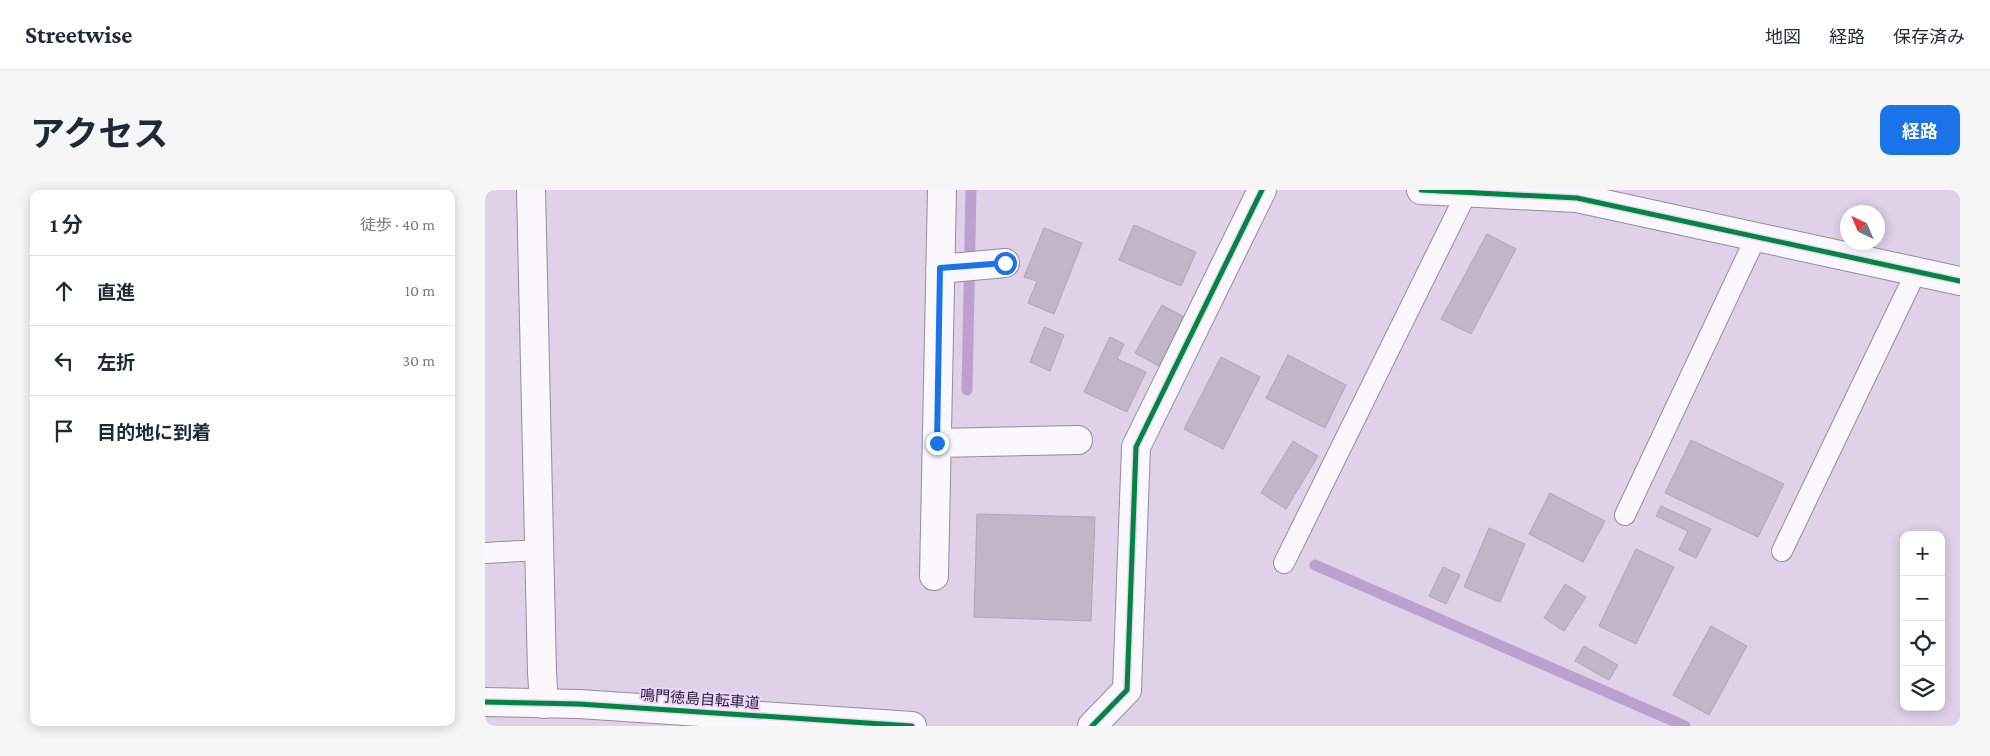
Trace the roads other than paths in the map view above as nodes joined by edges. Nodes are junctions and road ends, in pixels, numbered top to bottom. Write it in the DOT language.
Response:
graph roads {
  1 [pos="531,190"];
  2 [pos="942,190"];
  3 [pos="1262,190"];
  4 [pos="1421,190"];
  5 [pos="1467,192"];
  6 [pos="1756,238"];
  7 [pos="1005,263"];
  8 [pos="940,268"];
  9 [pos="1916,272"];
  10 [pos="1960,281"];
  11 [pos="1077,440"];
  12 [pos="937,443"];
  13 [pos="1625,515"];
  14 [pos="539,550"];
  15 [pos="1782,551"];
  16 [pos="485,553"];
  17 [pos="1284,563"];
  18 [pos="934,576"];
  19 [pos="485,702"];
  20 [pos="544,704"];
  21 [pos="912,726"];
  22 [pos="1092,726"];
  1 -- 14 [label="street"];
  2 -- 8 [label="street"];
  3 -- 22 [label="street"];
  4 -- 5 [label="street"];
  5 -- 6 [label="street"];
  5 -- 17 [label="lane"];
  6 -- 9 [label="street"];
  6 -- 13 [label="lane"];
  7 -- 8 [label="street"];
  8 -- 12 [label="street"];
  9 -- 10 [label="street"];
  9 -- 15 [label="lane"];
  11 -- 12 [label="street"];
  12 -- 18 [label="street"];
  14 -- 16 [label="lane"];
  14 -- 20 [label="street"];
  19 -- 20 [label="street, 鳴門徳島自転車道"];
  20 -- 21 [label="street, 鳴門徳島自転車道"];
}
